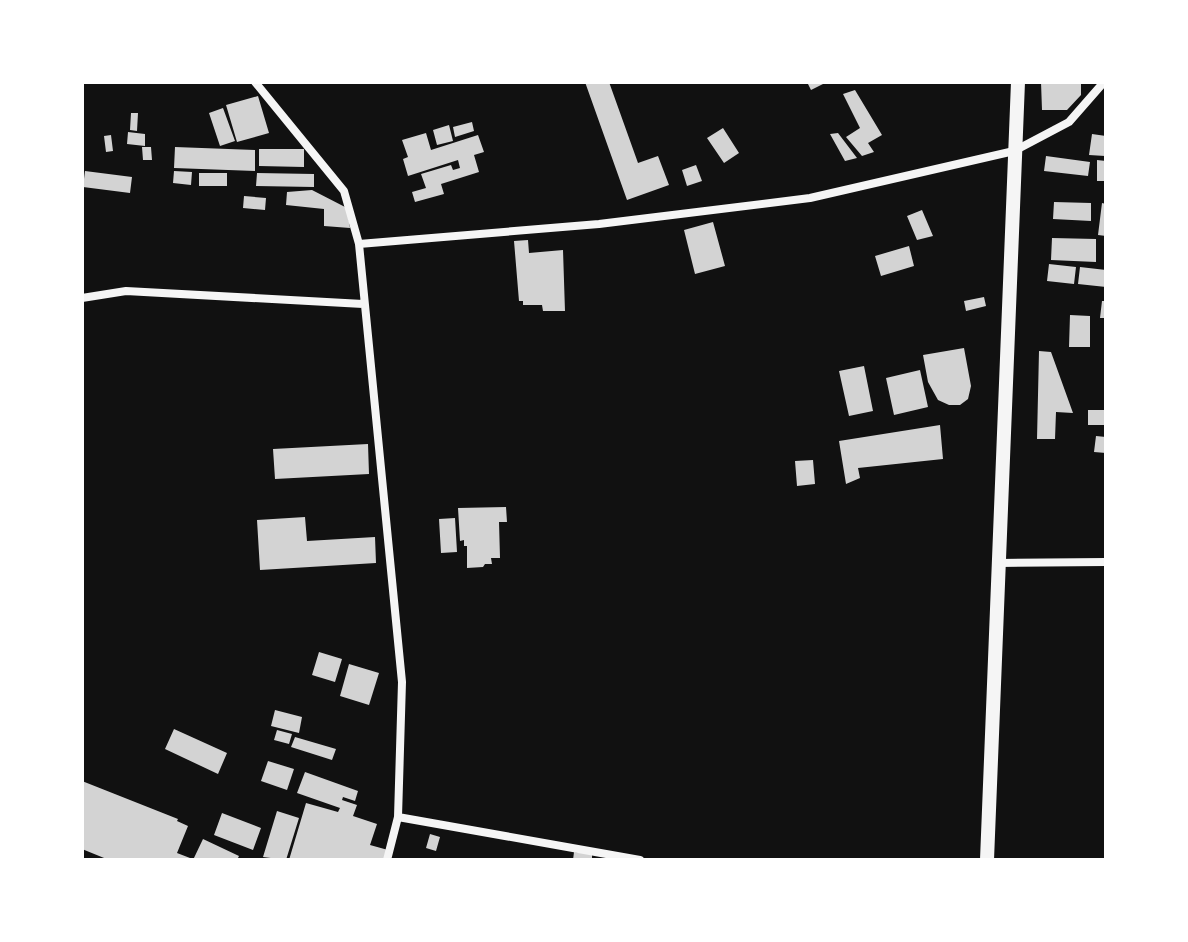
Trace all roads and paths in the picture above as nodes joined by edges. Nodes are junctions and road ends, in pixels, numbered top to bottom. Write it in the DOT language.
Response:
graph roads {
  1 [pos="255,82"];
  2 [pos="1018,82"];
  3 [pos="1104,82"];
  4 [pos="1014,151"];
  5 [pos="359,244"];
  6 [pos="82,298"];
  7 [pos="363,304"];
  8 [pos="1106,562"];
  9 [pos="999,563"];
  10 [pos="398,817"];
  11 [pos="387,860"];
  12 [pos="640,860"];
  13 [pos="987,860"];
  1 -- 5 [label="street"];
  2 -- 4 [label="main road"];
  3 -- 4 [label="street"];
  4 -- 5 [label="street"];
  4 -- 9 [label="main road"];
  5 -- 7 [label="street"];
  6 -- 7 [label="street"];
  7 -- 10 [label="street"];
  8 -- 9 [label="street"];
  9 -- 13 [label="main road"];
  10 -- 11 [label="street"];
  10 -- 12 [label="street"];
}
